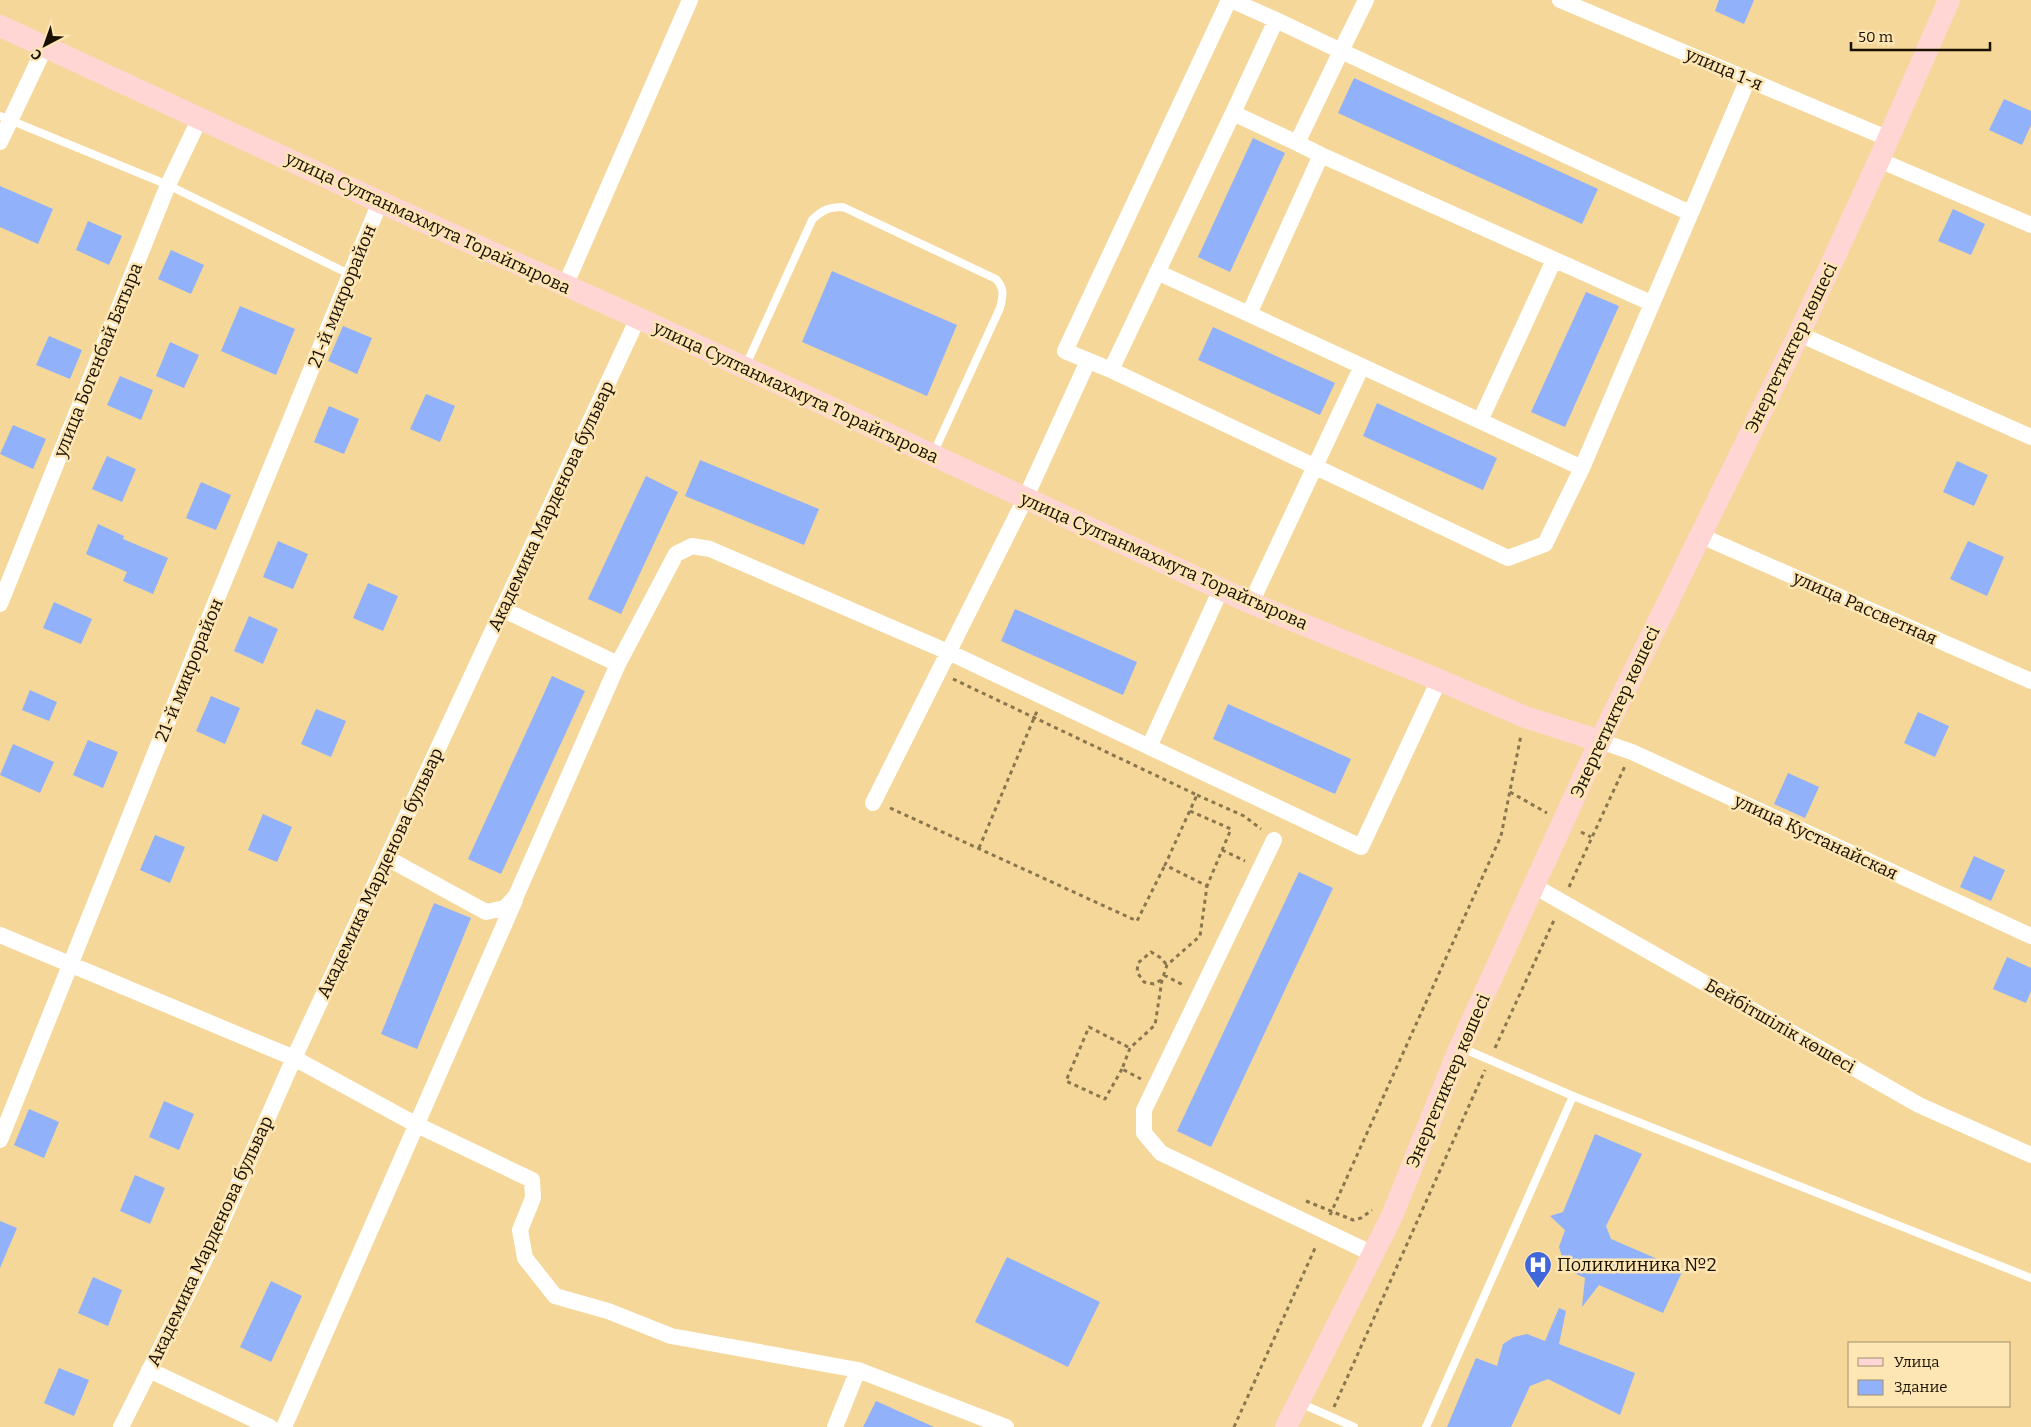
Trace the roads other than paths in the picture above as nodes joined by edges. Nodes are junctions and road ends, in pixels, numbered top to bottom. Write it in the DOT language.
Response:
graph roads {
  1 [pos="690,0"];
  2 [pos="1230,0"];
  3 [pos="1366,0"];
  4 [pos="1560,0"];
  5 [pos="1949,0"];
  6 [pos="1276,20"];
  7 [pos="0,26"];
  8 [pos="45,46"];
  9 [pos="1341,51"];
  10 [pos="1748,79"];
  11 [pos="1232,113"];
  12 [pos="5,118"];
  13 [pos="200,118"];
  14 [pos="1888,139"];
  15 [pos="0,142"];
  16 [pos="1297,143"];
  17 [pos="1322,155"];
  18 [pos="1879,160"];
  19 [pos="168,185"];
  20 [pos="380,202"];
  21 [pos="1690,213"];
  22 [pos="2031,225"];
  23 [pos="1554,260"];
  24 [pos="1157,272"];
  25 [pos="351,275"];
  26 [pos="565,286"];
  27 [pos="1652,303"];
  28 [pos="1249,314"];
  29 [pos="638,318"];
  30 [pos="1799,334"];
  31 [pos="1088,361"];
  32 [pos="1362,366"];
  33 [pos="745,368"];
  34 [pos="1111,370"];
  35 [pos="1480,421"];
  36 [pos="2031,437"];
  37 [pos="932,456"];
  38 [pos="1314,466"];
  39 [pos="1582,468"];
  40 [pos="1025,499"];
  41 [pos="1699,536"];
  42 [pos="1221,589"];
  43 [pos="1251,603"];
  44 [pos="0,604"];
  45 [pos="502,609"];
  46 [pos="952,653"];
  47 [pos="618,664"];
  48 [pos="1439,680"];
  49 [pos="2031,681"];
  50 [pos="1600,741"];
  51 [pos="1149,747"];
  52 [pos="880,805"];
  53 [pos="1274,840"];
  54 [pos="387,858"];
  55 [pos="1534,886"];
  56 [pos="516,896"];
  57 [pos="0,934"];
  58 [pos="2031,936"];
  59 [pos="71,964"];
  60 [pos="1460,1047"];
  61 [pos="294,1058"];
  62 [pos="1573,1096"];
  63 [pos="415,1124"];
  64 [pos="0,1140"];
  65 [pos="2031,1155"];
  66 [pos="1373,1254"];
  67 [pos="2031,1278"];
  68 [pos="150,1370"];
  69 [pos="858,1370"];
  70 [pos="1298,1402"];
  71 [pos="121,1427"];
  72 [pos="270,1427"];
  73 [pos="284,1427"];
  74 [pos="835,1427"];
  75 [pos="1006,1427"];
  76 [pos="1286,1427"];
  77 [pos="1354,1427"];
  78 [pos="1426,1427"];
  1 -- 26 [label="street"];
  2 -- 6 [label="street"];
  2 -- 31 [label="street"];
  3 -- 9 [label="street"];
  4 -- 10 [label="street, улица 1-я"];
  5 -- 14 [label="main road, Энергетиктер көшесі"];
  6 -- 9 [label="street"];
  6 -- 11 [label="street"];
  7 -- 8 [label="main road, улица Султанмахмута Торайгырова"];
  8 -- 12 [label="street"];
  8 -- 13 [label="main road, улица Султанмахмута Торайгырова"];
  9 -- 16 [label="street"];
  9 -- 21 [label="street"];
  10 -- 14 [label="street, улица 1-я"];
  10 -- 21 [label="street"];
  11 -- 16 [label="street"];
  11 -- 24 [label="street"];
  12 -- 15 [label="street"];
  12 -- 19 [label="lane"];
  13 -- 19 [label="street, улица Богенбай Батыра"];
  13 -- 20 [label="main road, улица Султанмахмута Торайгырова"];
  14 -- 18 [label="main road, Энергетиктер көшесі"];
  16 -- 17 [label="street"];
  17 -- 23 [label="street"];
  17 -- 28 [label="street"];
  18 -- 22 [label="street"];
  18 -- 30 [label="main road, Энергетиктер көшесі"];
  19 -- 25 [label="lane"];
  19 -- 44 [label="street, улица Богенбай Батыра"];
  20 -- 25 [label="street, 21-й микрорайон"];
  20 -- 26 [label="main road, улица Султанмахмута Торайгырова"];
  21 -- 27 [label="street"];
  23 -- 27 [label="street"];
  23 -- 35 [label="street"];
  24 -- 28 [label="street"];
  24 -- 34 [label="street"];
  25 -- 59 [label="street, 21-й микрорайон"];
  26 -- 29 [label="main road, улица Султанмахмута Торайгырова"];
  27 -- 39 [label="street"];
  28 -- 32 [label="street"];
  29 -- 33 [label="main road, улица Султанмахмута Торайгырова"];
  29 -- 45 [label="street, Академика Марденова бульвар"];
  30 -- 36 [label="street"];
  30 -- 41 [label="main road, Энергетиктер көшесі"];
  31 -- 34 [label="street"];
  31 -- 40 [label="street"];
  32 -- 35 [label="street"];
  32 -- 38 [label="street"];
  33 -- 37 [label="main road, улица Султанмахмута Торайгырова"];
  33 -- 37 [label="lane"];
  34 -- 38 [label="street"];
  35 -- 39 [label="street"];
  37 -- 40 [label="main road, улица Султанмахмута Торайгырова"];
  38 -- 39 [label="street"];
  38 -- 43 [label="street"];
  40 -- 42 [label="main road, улица Султанмахмута Торайгырова"];
  40 -- 46 [label="street"];
  41 -- 49 [label="street, улица Рассветная"];
  41 -- 50 [label="main road, Энергетиктер көшесі"];
  42 -- 43 [label="main road, улица Султанмахмута Торайгырова"];
  42 -- 51 [label="street"];
  43 -- 48 [label="main road, улица Султанмахмута Торайгырова"];
  45 -- 47 [label="street"];
  45 -- 54 [label="street, Академика Марденова бульвар"];
  46 -- 47 [label="street"];
  46 -- 51 [label="street"];
  46 -- 52 [label="street"];
  47 -- 56 [label="street"];
  48 -- 50 [label="main road, улица Султанмахмута Торайгырова"];
  48 -- 51 [label="street"];
  50 -- 55 [label="main road, Энергетиктер көшесі"];
  50 -- 58 [label="street, улица Кустанайская"];
  53 -- 66 [label="street"];
  54 -- 56 [label="street"];
  54 -- 61 [label="street, Академика Марденова бульвар"];
  55 -- 60 [label="main road, Энергетиктер көшесі"];
  55 -- 65 [label="street, Бейбітшілік көшесі"];
  56 -- 63 [label="street"];
  57 -- 59 [label="street"];
  59 -- 61 [label="street"];
  59 -- 64 [label="street, 21-й микрорайон"];
  60 -- 62 [label="lane"];
  60 -- 66 [label="main road, Энергетиктер көшесі"];
  61 -- 63 [label="street"];
  61 -- 68 [label="street, Академика Марденова бульвар"];
  62 -- 67 [label="lane"];
  62 -- 78 [label="lane"];
  63 -- 69 [label="street"];
  63 -- 73 [label="street"];
  66 -- 70 [label="main road, Энергетиктер көшесі"];
  68 -- 71 [label="street, Академика Марденова бульвар"];
  68 -- 72 [label="street"];
  69 -- 74 [label="street"];
  69 -- 75 [label="street"];
  70 -- 76 [label="main road, Энергетиктер көшесі"];
  70 -- 77 [label="lane"];
}
